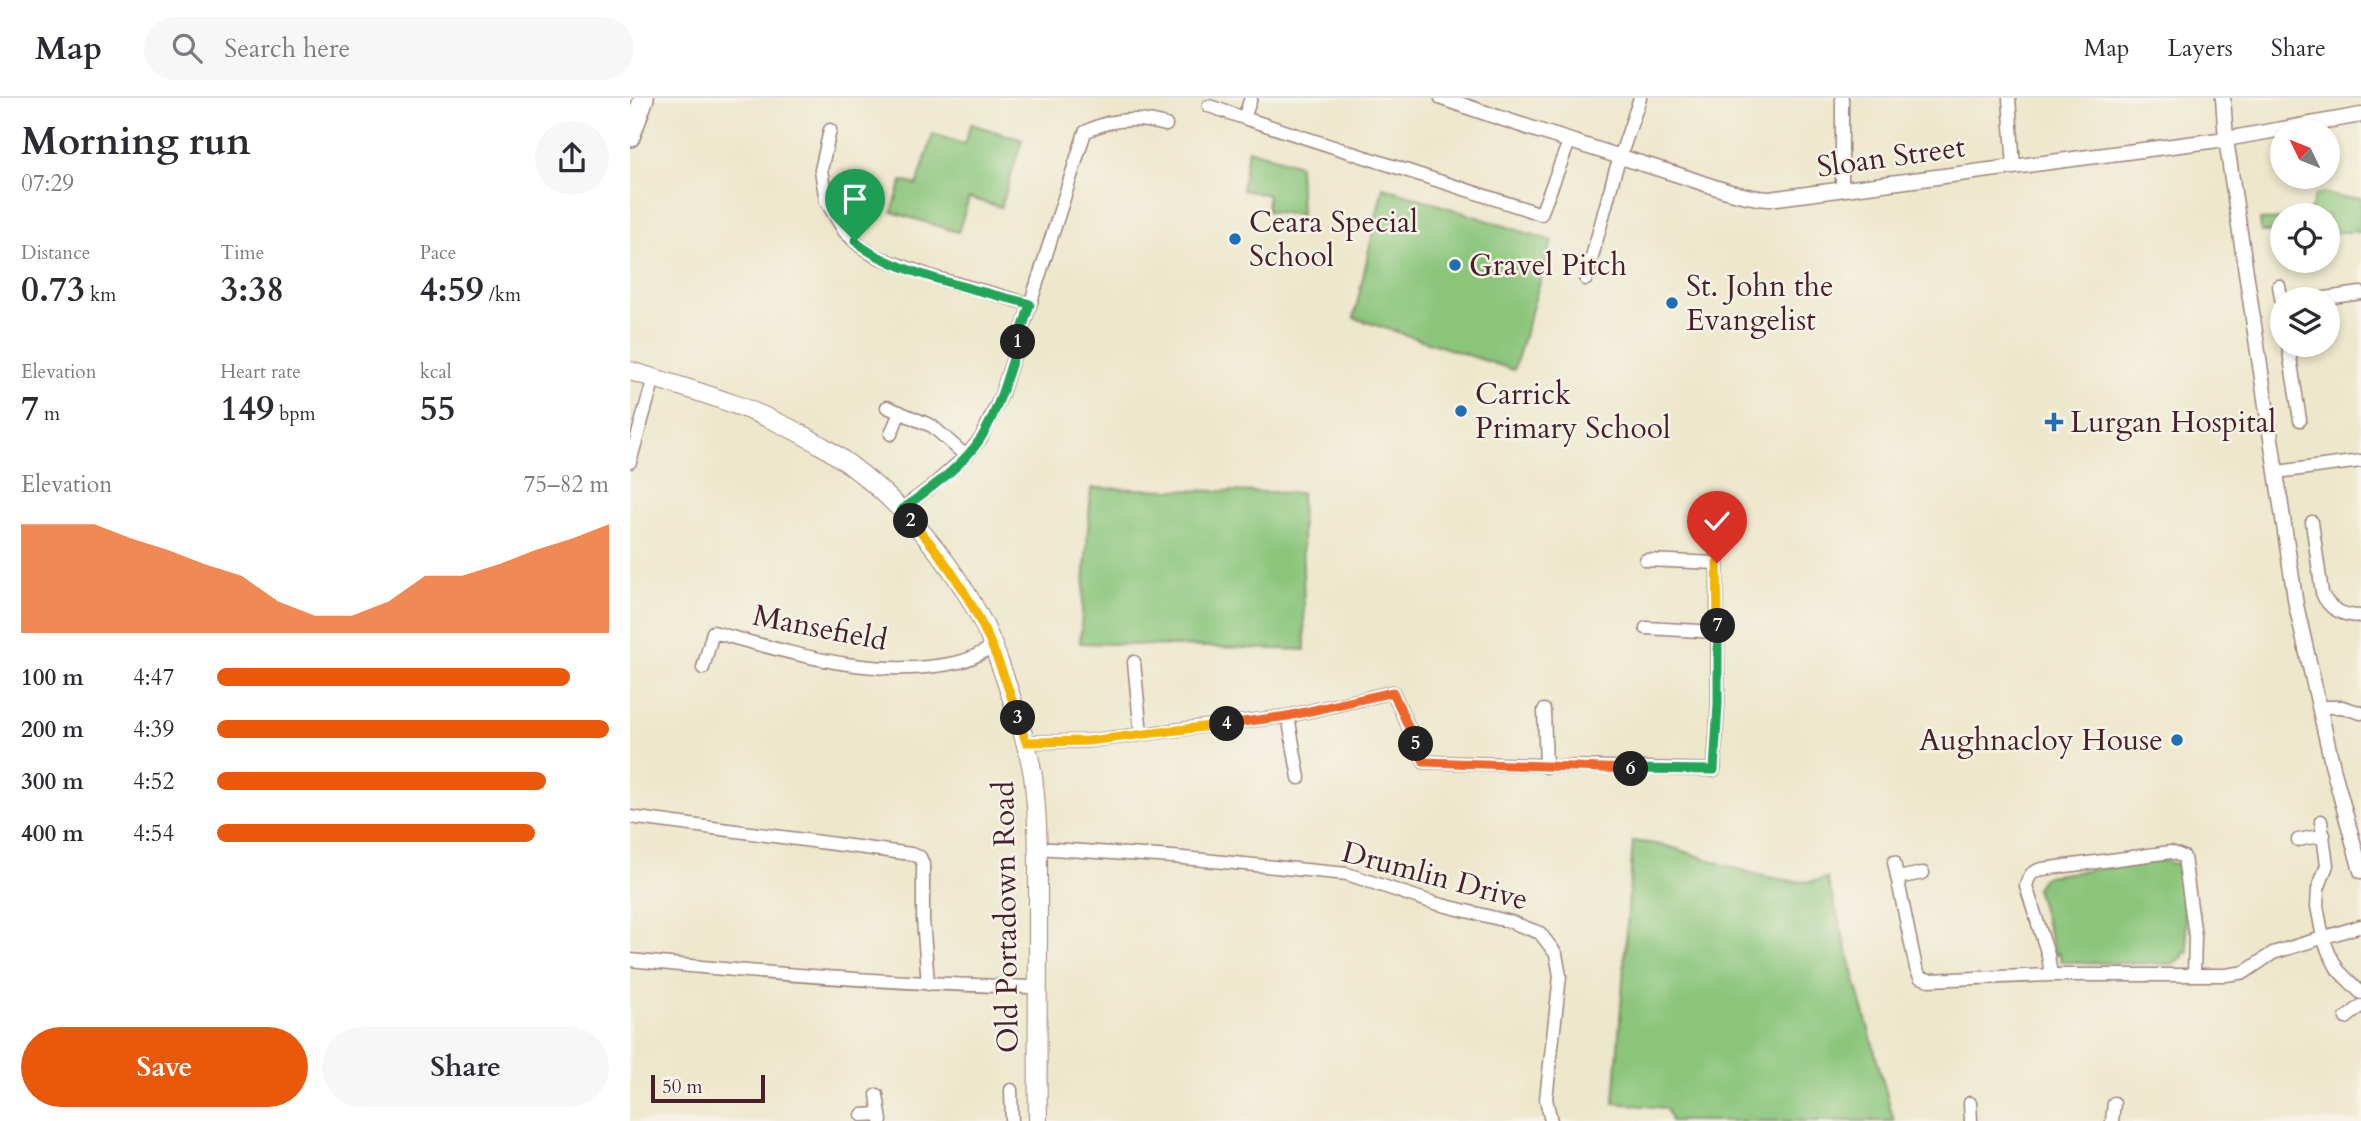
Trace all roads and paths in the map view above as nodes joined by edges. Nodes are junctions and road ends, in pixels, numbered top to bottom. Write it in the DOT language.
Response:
graph roads {
  1 [pos="1251,98"];
  2 [pos="1442,98"];
  3 [pos="1640,98"];
  4 [pos="1842,98"];
  5 [pos="2009,98"];
  6 [pos="2223,98"];
  7 [pos="640,104"];
  8 [pos="1209,106"];
  9 [pos="2361,115"];
  10 [pos="1244,118"];
  11 [pos="1166,125"];
  12 [pos="830,130"];
  13 [pos="630,137"];
  14 [pos="2226,139"];
  15 [pos="1569,142"];
  16 [pos="1621,157"];
  17 [pos="2014,167"];
  18 [pos="1842,190"];
  19 [pos="1586,279"];
  20 [pos="2361,293"];
  21 [pos="2340,296"];
  22 [pos="1030,304"];
  23 [pos="2290,357"];
  24 [pos="630,371"];
  25 [pos="654,378"];
  26 [pos="887,407"];
  27 [pos="900,412"];
  28 [pos="2300,420"];
  29 [pos="891,434"];
  30 [pos="966,456"];
  31 [pos="2361,461"];
  32 [pos="630,462"];
  33 [pos="2277,472"];
  34 [pos="901,510"];
  35 [pos="2312,522"];
  36 [pos="1646,560"];
  37 [pos="2361,616"];
  38 [pos="1646,628"];
  39 [pos="1718,632"];
  40 [pos="993,646"];
  41 [pos="1134,662"];
  42 [pos="703,668"];
  43 [pos="2319,707"];
  44 [pos="1545,710"];
  45 [pos="2361,713"];
  46 [pos="1288,716"];
  47 [pos="1141,734"];
  48 [pos="1026,742"];
  49 [pos="1546,767"];
  50 [pos="1299,778"];
  51 [pos="630,817"];
  52 [pos="2321,821"];
  53 [pos="2324,835"];
  54 [pos="2298,840"];
  55 [pos="1037,848"];
  56 [pos="1894,862"];
  57 [pos="2361,872"];
  58 [pos="1923,873"];
  59 [pos="1897,878"];
  60 [pos="2361,926"];
  61 [pos="2323,938"];
  62 [pos="630,960"];
  63 [pos="2194,974"];
  64 [pos="2051,975"];
  65 [pos="928,984"];
  66 [pos="1037,987"];
  67 [pos="2361,993"];
  68 [pos="2361,1006"];
  69 [pos="2346,1018"];
  70 [pos="1011,1090"];
  71 [pos="877,1096"];
  72 [pos="1970,1103"];
  73 [pos="2114,1103"];
  74 [pos="862,1115"];
  75 [pos="880,1118"];
  76 [pos="1012,1121"];
  77 [pos="1038,1121"];
  78 [pos="1550,1121"];
  79 [pos="1970,1121"];
  80 [pos="2112,1121"];
  1 -- 10 [label="street"];
  2 -- 15 [label="street, Sloan Street"];
  3 -- 16 [label="street"];
  4 -- 18 [label="street"];
  5 -- 17 [label="street"];
  6 -- 14 [label="street"];
  7 -- 13 [label="highway"];
  8 -- 10 [label="street"];
  9 -- 14 [label="street, Sloan Street"];
  10 -- 15 [label="street"];
  11 -- 22 [label="street"];
  12 -- 22 [label="street"];
  14 -- 17 [label="street, Sloan Street"];
  14 -- 33 [label="street"];
  15 -- 16 [label="street, Sloan Street"];
  16 -- 18 [label="street, Sloan Street"];
  16 -- 19 [label="street"];
  17 -- 18 [label="street, Sloan Street"];
  20 -- 21 [label="street"];
  22 -- 30 [label="street"];
  23 -- 28 [label="street"];
  24 -- 25 [label="main road, Old Portadown Road"];
  25 -- 32 [label="street"];
  25 -- 34 [label="main road, Old Portadown Road"];
  26 -- 27 [label="street"];
  27 -- 29 [label="street"];
  27 -- 30 [label="street"];
  30 -- 34 [label="street"];
  31 -- 33 [label="street"];
  33 -- 43 [label="street"];
  34 -- 40 [label="main road, Old Portadown Road"];
  35 -- 37 [label="street"];
  36 -- 39 [label="street"];
  38 -- 39 [label="street"];
  39 -- 49 [label="street"];
  40 -- 42 [label="street, Mansefield"];
  40 -- 48 [label="main road, Old Portadown Road"];
  41 -- 47 [label="street"];
  43 -- 45 [label="street"];
  43 -- 57 [label="street"];
  44 -- 49 [label="street"];
  46 -- 47 [label="street"];
  46 -- 49 [label="street"];
  46 -- 50 [label="street"];
  47 -- 48 [label="street"];
  48 -- 55 [label="main road, Old Portadown Road"];
  51 -- 65 [label="street"];
  52 -- 53 [label="street"];
  53 -- 54 [label="street"];
  53 -- 61 [label="street"];
  55 -- 66 [label="main road, Old Portadown Road"];
  55 -- 78 [label="street, Drumlin Drive"];
  56 -- 59 [label="street"];
  58 -- 59 [label="street"];
  59 -- 64 [label="street"];
  60 -- 61 [label="street"];
  61 -- 63 [label="street"];
  61 -- 67 [label="street"];
  62 -- 65 [label="street"];
  63 -- 64 [label="street"];
  63 -- 64 [label="street"];
  65 -- 66 [label="street"];
  66 -- 77 [label="main road, Old Portadown Road"];
  68 -- 69 [label="street"];
  70 -- 76 [label="street"];
  71 -- 75 [label="street"];
  72 -- 79 [label="street"];
  73 -- 80 [label="street"];
  74 -- 75 [label="street"];
}
